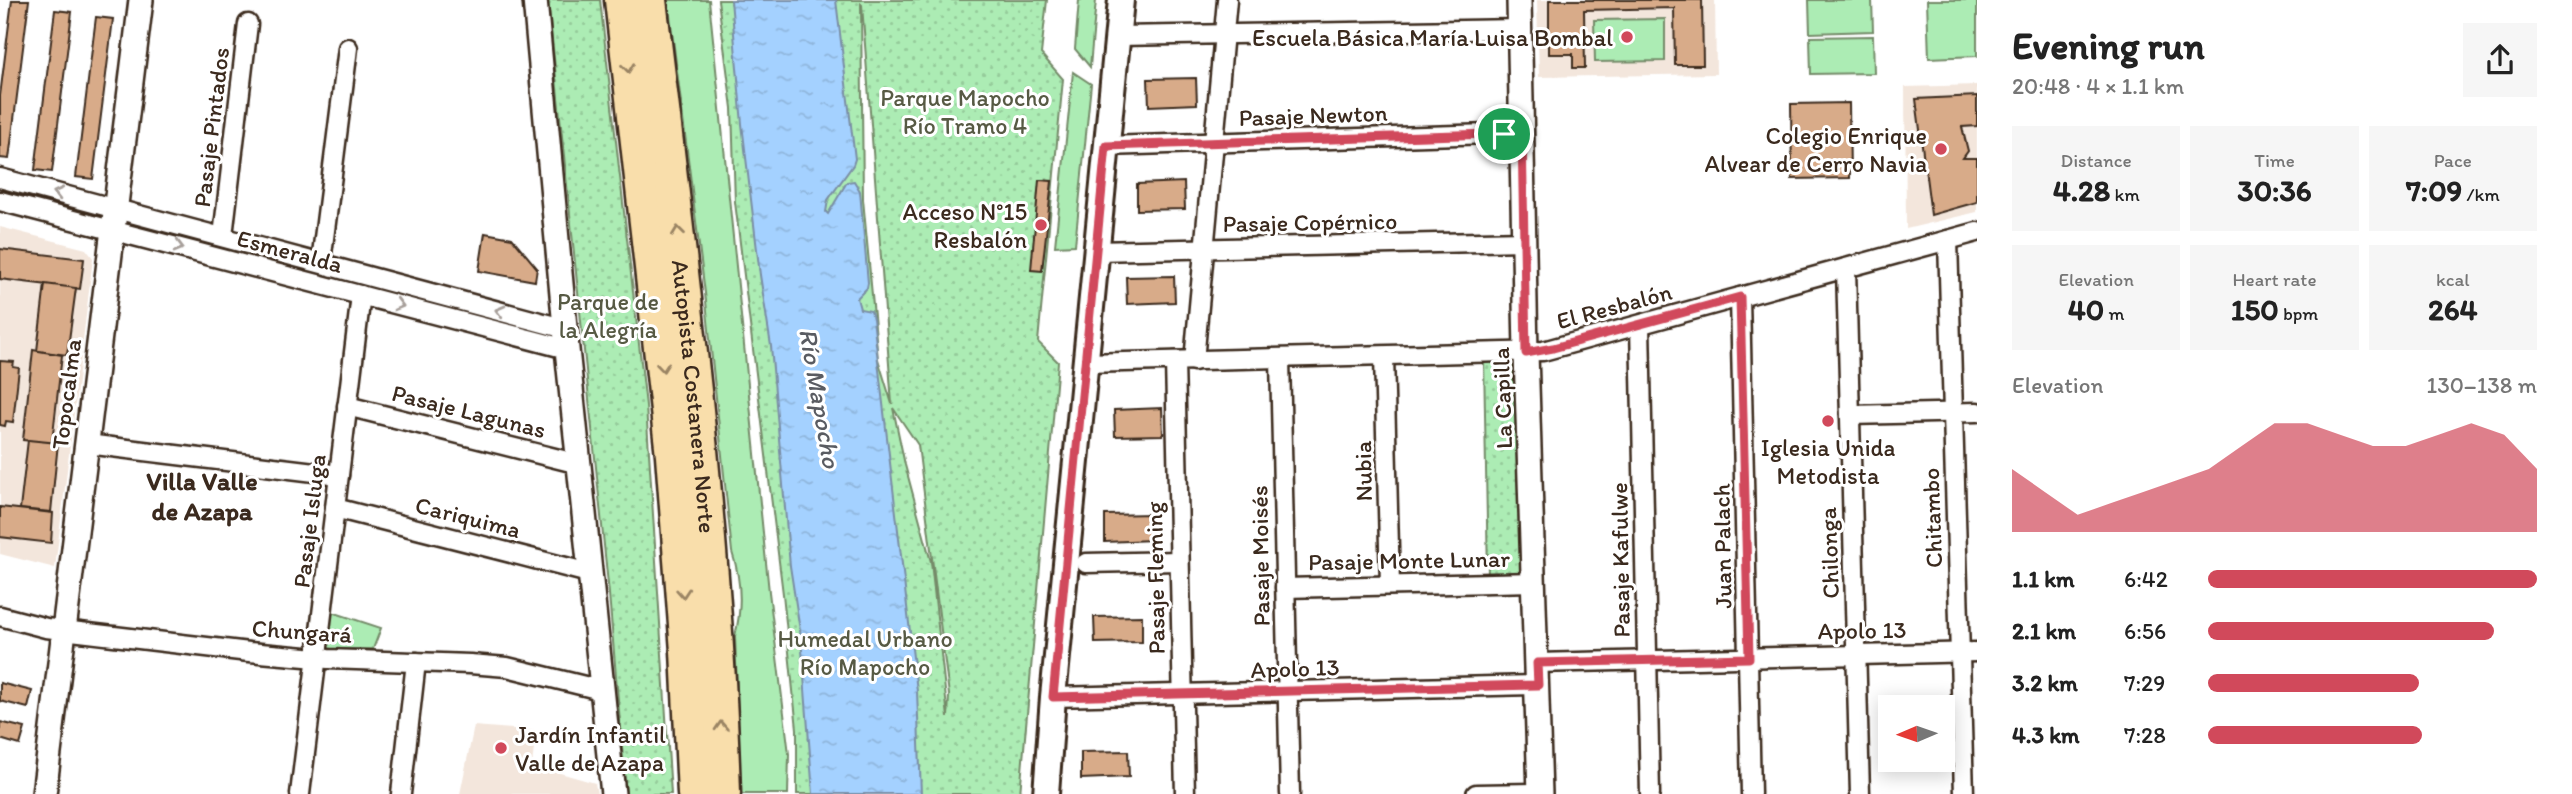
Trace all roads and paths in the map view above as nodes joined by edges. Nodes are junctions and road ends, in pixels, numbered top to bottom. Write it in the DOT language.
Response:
graph roads {
  1 [pos="141,0"];
  2 [pos="535,0"];
  3 [pos="621,0"];
  4 [pos="650,0"];
  5 [pos="1121,0"];
  6 [pos="1227,0"];
  7 [pos="1520,0"];
  8 [pos="248,24"];
  9 [pos="1520,29"];
  10 [pos="1224,34"];
  11 [pos="1117,36"];
  12 [pos="348,48"];
  13 [pos="1522,133"];
  14 [pos="1214,142"];
  15 [pos="1106,146"];
  16 [pos="0,178"];
  17 [pos="0,201"];
  18 [pos="114,219"];
  19 [pos="1977,232"];
  20 [pos="223,236"];
  21 [pos="1948,240"];
  22 [pos="1524,241"];
  23 [pos="1205,248"];
  24 [pos="1096,251"];
  25 [pos="321,262"];
  26 [pos="1846,268"];
  27 [pos="361,295"];
  28 [pos="1740,297"];
  29 [pos="1640,325"];
  30 [pos="566,339"];
  31 [pos="1526,353"];
  32 [pos="1384,356"];
  33 [pos="1280,359"];
  34 [pos="1194,360"];
  35 [pos="1175,361"];
  36 [pos="1085,363"];
  37 [pos="347,406"];
  38 [pos="1953,412"];
  39 [pos="1977,412"];
  40 [pos="1850,415"];
  41 [pos="87,444"];
  42 [pos="579,464"];
  43 [pos="339,475"];
  44 [pos="335,508"];
  45 [pos="1179,561"];
  46 [pos="1086,563"];
  47 [pos="589,573"];
  48 [pos="1535,582"];
  49 [pos="1390,585"];
  50 [pos="1285,588"];
  51 [pos="0,616"];
  52 [pos="64,630"];
  53 [pos="1969,652"];
  54 [pos="1857,655"];
  55 [pos="1749,658"];
  56 [pos="316,659"];
  57 [pos="1647,660"];
  58 [pos="416,662"];
  59 [pos="1538,674"];
  60 [pos="601,690"];
  61 [pos="1287,692"];
  62 [pos="1182,695"];
  63 [pos="1053,697"];
  64 [pos="1540,793"];
  65 [pos="44,794"];
  66 [pos="300,794"];
  67 [pos="401,794"];
  68 [pos="613,794"];
  69 [pos="694,794"];
  70 [pos="724,794"];
  71 [pos="1046,794"];
  72 [pos="1185,794"];
  73 [pos="1290,794"];
  74 [pos="1476,794"];
  75 [pos="1650,794"];
  76 [pos="1751,794"];
  77 [pos="1860,794"];
  78 [pos="1964,794"];
  1 -- 18 [label="street, Topocalma"];
  2 -- 30 [label="street"];
  3 -- 69 [label="highway, Autopista Costanera Norte, one-way"];
  70 -- 4 [label="highway, Autopista Costanera Norte, one-way"];
  5 -- 11 [label="main road"];
  6 -- 10 [label="street"];
  7 -- 9 [label="street, La Capilla"];
  8 -- 20 [label="street, Pasaje Pintados"];
  9 -- 10 [label="street"];
  9 -- 13 [label="street, La Capilla"];
  10 -- 11 [label="street"];
  10 -- 14 [label="street"];
  11 -- 15 [label="main road"];
  12 -- 25 [label="street"];
  13 -- 14 [label="street, Pasaje Newton"];
  13 -- 22 [label="street, La Capilla"];
  14 -- 15 [label="street, Pasaje Newton"];
  14 -- 23 [label="street"];
  15 -- 24 [label="main road"];
  18 -- 16 [label="street, Esmeralda, one-way"];
  17 -- 18 [label="street, Esmeralda"];
  18 -- 20 [label="street, Esmeralda"];
  18 -- 27 [label="street, Esmeralda, one-way"];
  18 -- 41 [label="street, Topocalma"];
  19 -- 21 [label="street, El Resbalón"];
  20 -- 25 [label="street, Esmeralda"];
  21 -- 26 [label="street, El Resbalón"];
  21 -- 38 [label="street, Chitambo"];
  22 -- 23 [label="street, Pasaje Copérnico"];
  22 -- 31 [label="street, La Capilla"];
  23 -- 24 [label="street, Pasaje Copérnico"];
  23 -- 34 [label="street"];
  24 -- 36 [label="main road"];
  30 -- 25 [label="street, Esmeralda, one-way"];
  26 -- 28 [label="street, El Resbalón"];
  26 -- 40 [label="street, Chilonga"];
  27 -- 30 [label="street, Esmeralda, one-way"];
  27 -- 37 [label="street, Pasaje Isluga"];
  28 -- 29 [label="street, El Resbalón"];
  28 -- 55 [label="street, Juan Palach"];
  29 -- 31 [label="street, El Resbalón"];
  29 -- 57 [label="street, Pasaje Kafulwe"];
  30 -- 42 [label="street"];
  31 -- 32 [label="street, El Resbalón"];
  31 -- 48 [label="street, La Capilla"];
  32 -- 33 [label="street, El Resbalón"];
  32 -- 49 [label="street, Nubia"];
  33 -- 34 [label="street, El Resbalón"];
  33 -- 50 [label="street, Pasaje Moisés"];
  34 -- 35 [label="street, El Resbalón"];
  35 -- 36 [label="street, El Resbalón"];
  35 -- 45 [label="street, Pasaje Fleming"];
  36 -- 63 [label="main road"];
  37 -- 42 [label="street, Pasaje Lagunas"];
  37 -- 43 [label="street, Pasaje Isluga"];
  38 -- 39 [label="street"];
  38 -- 40 [label="street"];
  38 -- 53 [label="street, Chitambo"];
  40 -- 54 [label="street, Chilonga"];
  41 -- 43 [label="street"];
  41 -- 52 [label="street, Topocalma"];
  42 -- 47 [label="street"];
  43 -- 44 [label="street, Pasaje Isluga"];
  44 -- 47 [label="street, Cariquima"];
  44 -- 56 [label="street, Pasaje Isluga"];
  45 -- 46 [label="street"];
  45 -- 62 [label="street, Pasaje Fleming"];
  47 -- 60 [label="street"];
  48 -- 49 [label="street, Pasaje Monte Lunar"];
  48 -- 59 [label="street, La Capilla"];
  49 -- 50 [label="street, Pasaje Monte Lunar"];
  50 -- 61 [label="street, Pasaje Moisés"];
  51 -- 52 [label="street, Chungará"];
  52 -- 56 [label="street, Chungará"];
  52 -- 65 [label="street, Topocalma"];
  53 -- 54 [label="street, Apolo 13"];
  53 -- 78 [label="street, Chitambo"];
  54 -- 55 [label="street, Apolo 13"];
  54 -- 77 [label="street, Chilonga"];
  55 -- 57 [label="street, Apolo 13"];
  55 -- 76 [label="street, Juan Palach"];
  56 -- 58 [label="street, Chungará"];
  56 -- 66 [label="street, Pasaje Isluga"];
  57 -- 59 [label="street, Apolo 13"];
  57 -- 75 [label="street, Pasaje Kafulwe"];
  58 -- 60 [label="street, Chungará"];
  58 -- 67 [label="street"];
  59 -- 61 [label="street, Apolo 13"];
  59 -- 64 [label="street, La Capilla"];
  60 -- 68 [label="street"];
  61 -- 62 [label="street, Apolo 13"];
  61 -- 73 [label="street, Pasaje Moisés"];
  62 -- 63 [label="street, Apolo 13"];
  62 -- 72 [label="street, Pasaje Fleming"];
  63 -- 71 [label="main road"];
  64 -- 74 [label="street"];
}
